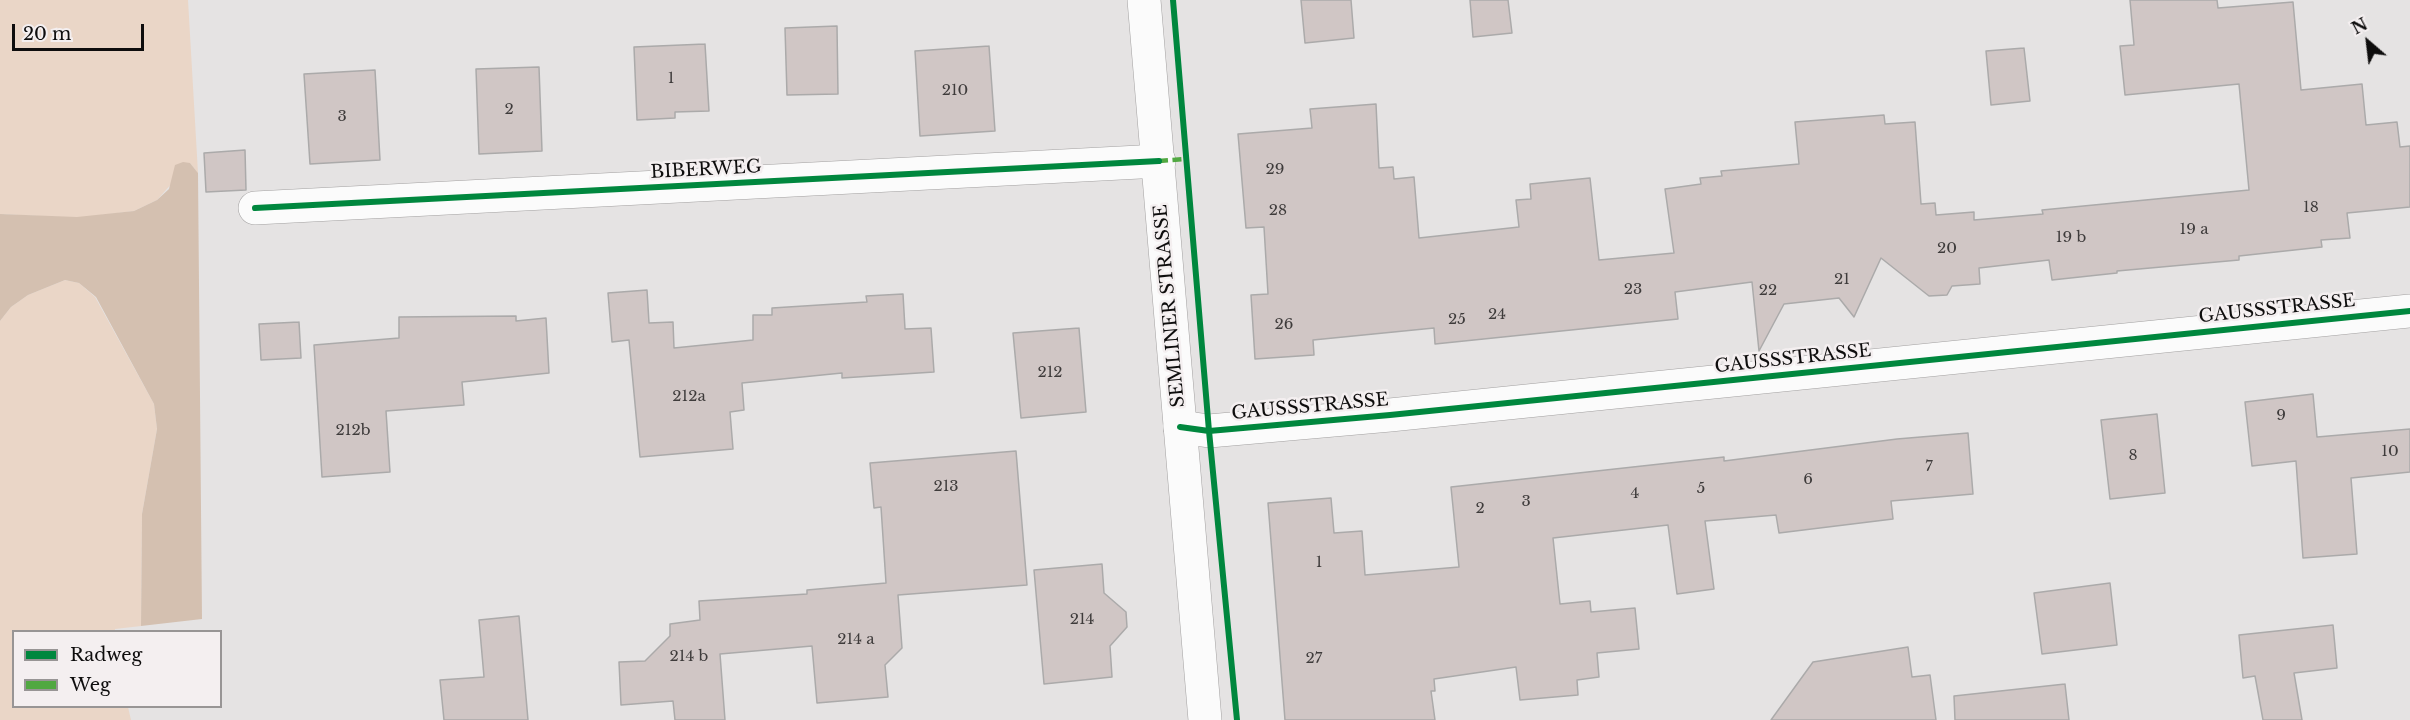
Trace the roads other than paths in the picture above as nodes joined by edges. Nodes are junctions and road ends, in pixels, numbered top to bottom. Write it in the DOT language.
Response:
graph roads {
  1 [pos="1144,0"];
  2 [pos="1159,161"];
  3 [pos="255,208"];
  4 [pos="2410,311"];
  5 [pos="1180,427"];
  6 [pos="1205,720"];
  1 -- 2 [label="street, SEMLINER STRASSE"];
  2 -- 3 [label="street, BIBERWEG"];
  2 -- 5 [label="street, SEMLINER STRASSE"];
  4 -- 5 [label="street, GAUSSSTRASSE"];
  5 -- 6 [label="street, SEMLINER STRASSE"];
}
